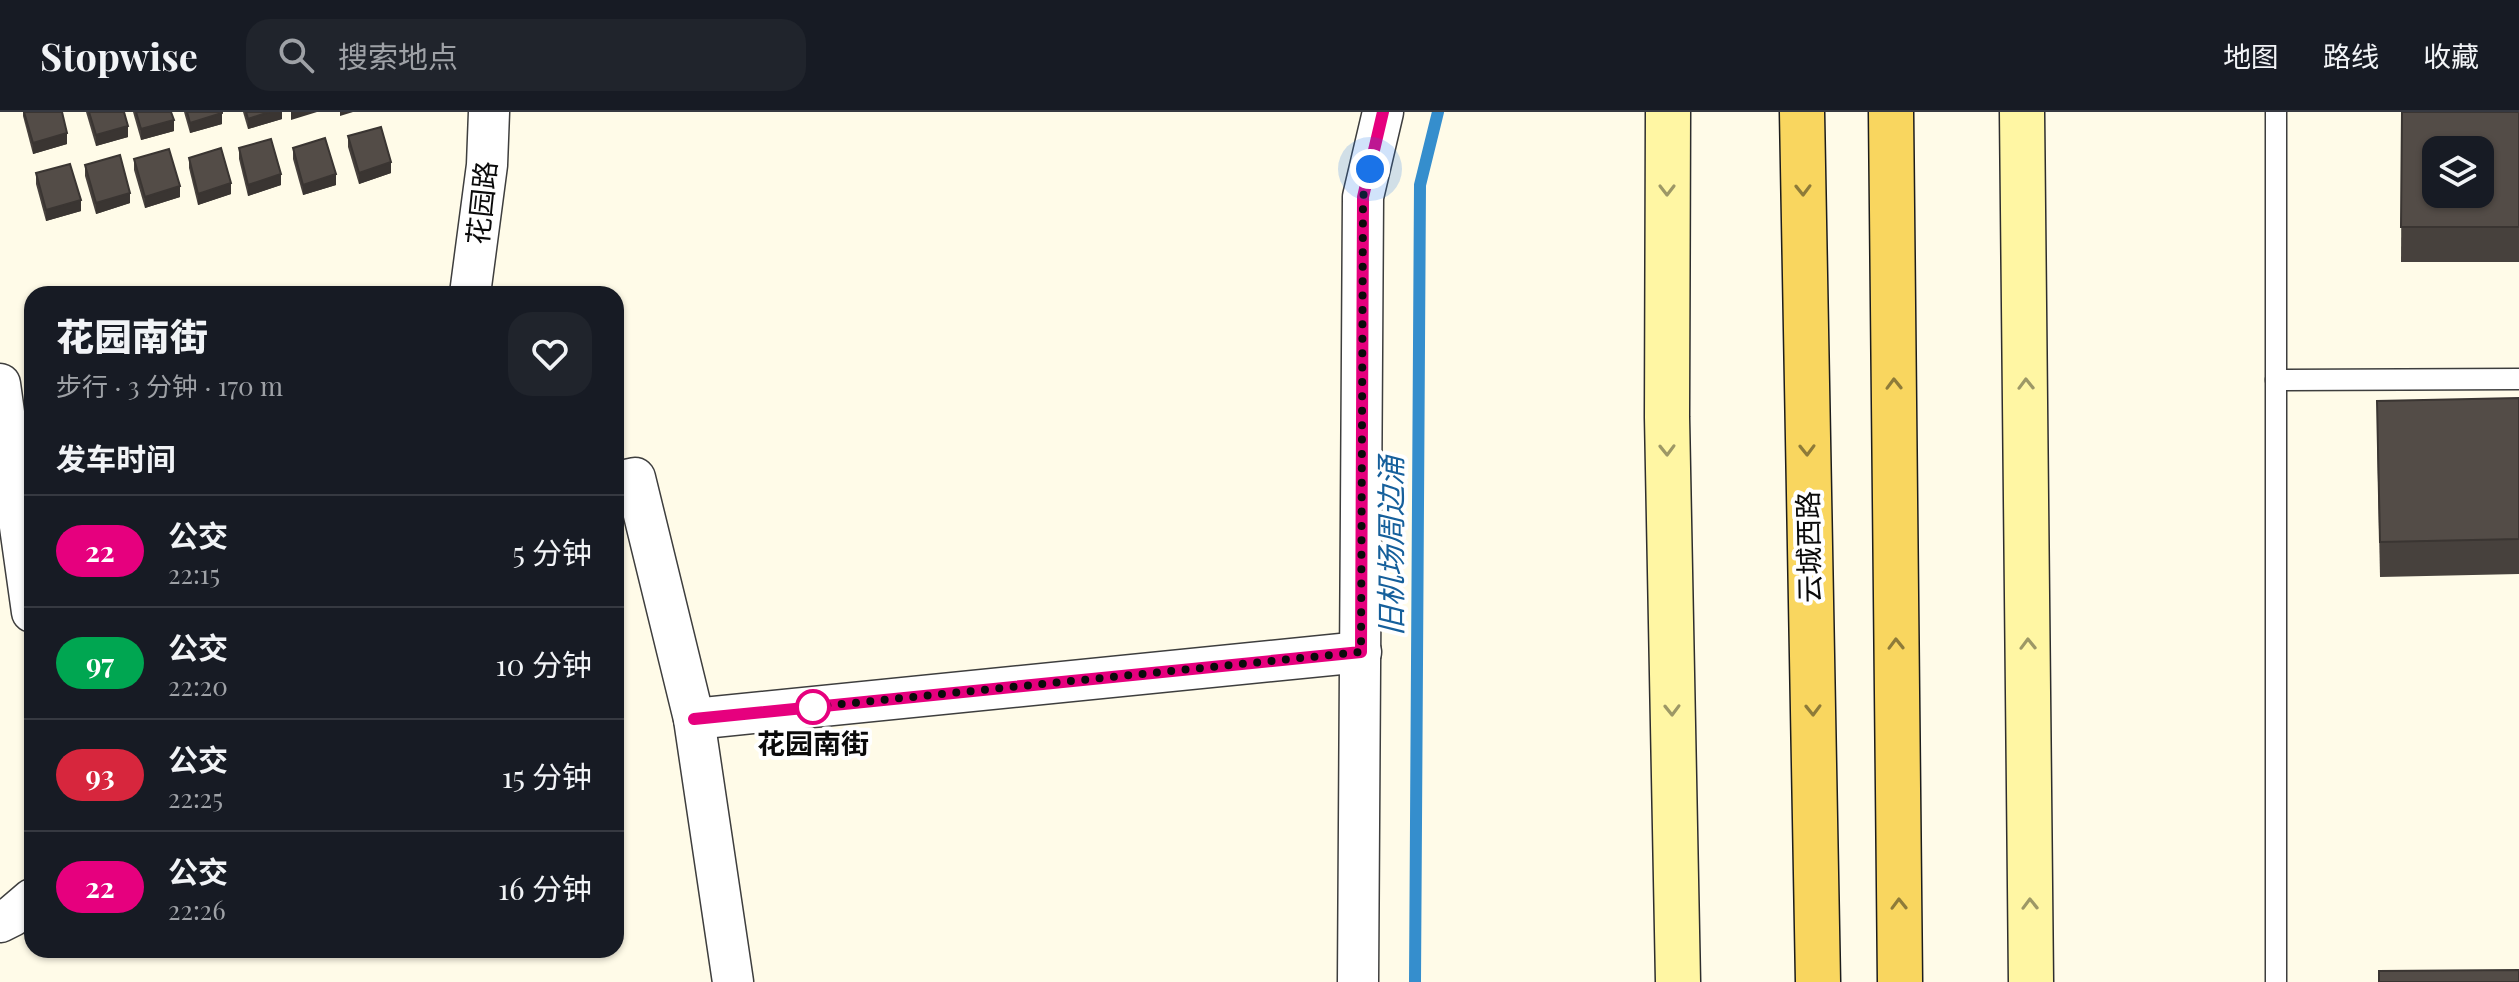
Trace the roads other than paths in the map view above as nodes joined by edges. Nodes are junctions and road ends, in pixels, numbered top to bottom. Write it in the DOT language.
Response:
graph roads {
  1 [pos="489,112"];
  2 [pos="1383,112"];
  3 [pos="1668,112"];
  4 [pos="1802,112"];
  5 [pos="1891,112"];
  6 [pos="2022,112"];
  7 [pos="2276,112"];
  8 [pos="471,286"];
  9 [pos="2519,379"];
  10 [pos="2276,380"];
  11 [pos="0,384"];
  12 [pos="624,480"];
  13 [pos="24,555"];
  14 [pos="1361,652"];
  15 [pos="694,719"];
  16 [pos="24,906"];
  17 [pos="0,922"];
  18 [pos="733,982"];
  19 [pos="1358,982"];
  20 [pos="1678,982"];
  21 [pos="1818,982"];
  22 [pos="1900,982"];
  23 [pos="2031,982"];
  24 [pos="2276,982"];
  1 -- 8 [label="street, 花园路"];
  2 -- 14 [label="street"];
  3 -- 20 [label="main road, one-way"];
  4 -- 21 [label="main road, 云城西路, one-way"];
  22 -- 5 [label="main road, one-way"];
  23 -- 6 [label="main road, one-way"];
  7 -- 10 [label="lane"];
  9 -- 10 [label="lane"];
  10 -- 24 [label="lane"];
  11 -- 13 [label="street"];
  12 -- 15 [label="street"];
  14 -- 15 [label="street"];
  14 -- 19 [label="street"];
  15 -- 18 [label="street"];
  16 -- 17 [label="street"];
}
